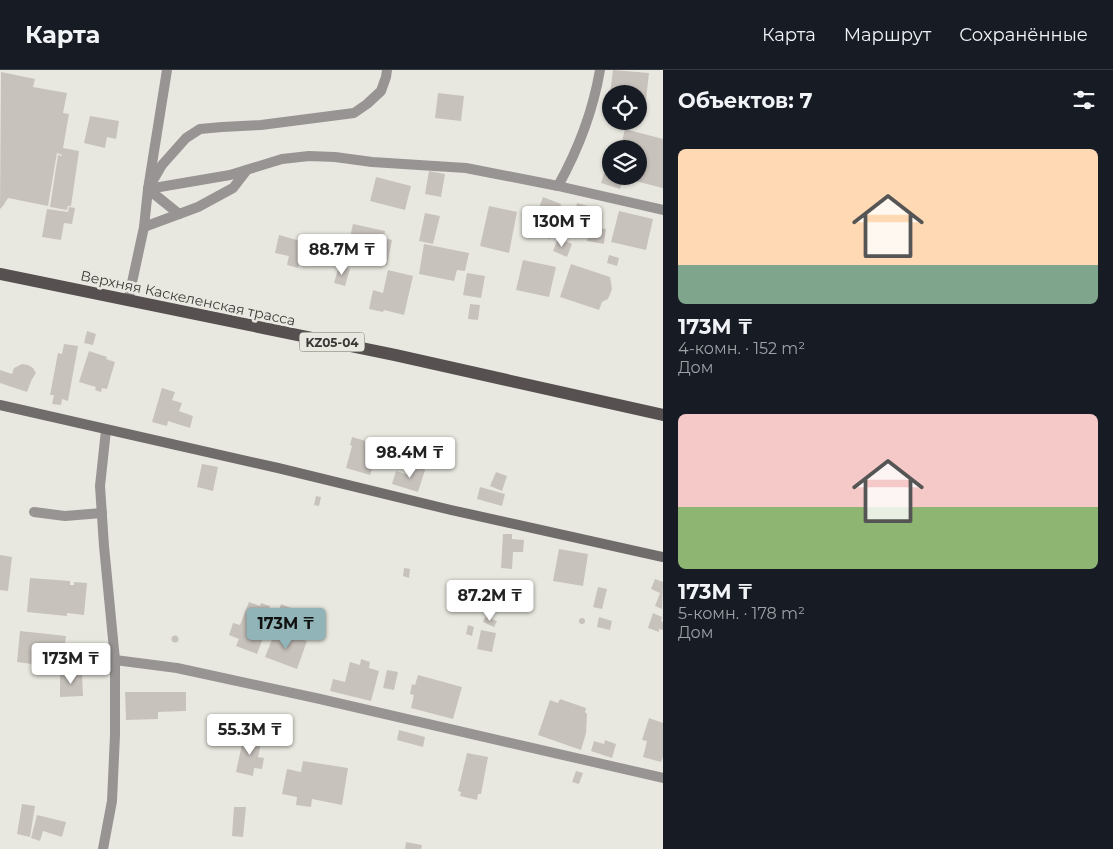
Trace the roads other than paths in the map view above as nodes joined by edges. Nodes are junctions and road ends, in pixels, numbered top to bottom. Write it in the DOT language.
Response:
graph roads {
  1 [pos="167,70"];
  2 [pos="387,70"];
  3 [pos="600,70"];
  4 [pos="248,170"];
  5 [pos="558,186"];
  6 [pos="148,189"];
  7 [pos="663,210"];
  8 [pos="179,214"];
  9 [pos="144,227"];
  10 [pos="0,274"];
  11 [pos="128,301"];
  12 [pos="0,405"];
  13 [pos="663,415"];
  14 [pos="106,430"];
  15 [pos="34,512"];
  16 [pos="102,513"];
  17 [pos="663,558"];
  18 [pos="115,660"];
  19 [pos="663,778"];
  20 [pos="102,849"];
  1 -- 6 [label="street"];
  2 -- 6 [label="street"];
  3 -- 5 [label="street"];
  4 -- 5 [label="street"];
  4 -- 6 [label="street"];
  4 -- 8 [label="street"];
  5 -- 7 [label="street"];
  6 -- 8 [label="street"];
  6 -- 9 [label="street"];
  8 -- 9 [label="street"];
  9 -- 11 [label="street"];
  10 -- 11 [label="main road, Верхняя Каскеленская трасса / KZ05-04"];
  11 -- 13 [label="main road, Верхняя Каскеленская трасса / KZ05-04"];
  12 -- 14 [label="street"];
  14 -- 16 [label="street"];
  14 -- 17 [label="street"];
  15 -- 16 [label="street"];
  16 -- 18 [label="street"];
  18 -- 19 [label="street"];
  18 -- 20 [label="street"];
}
